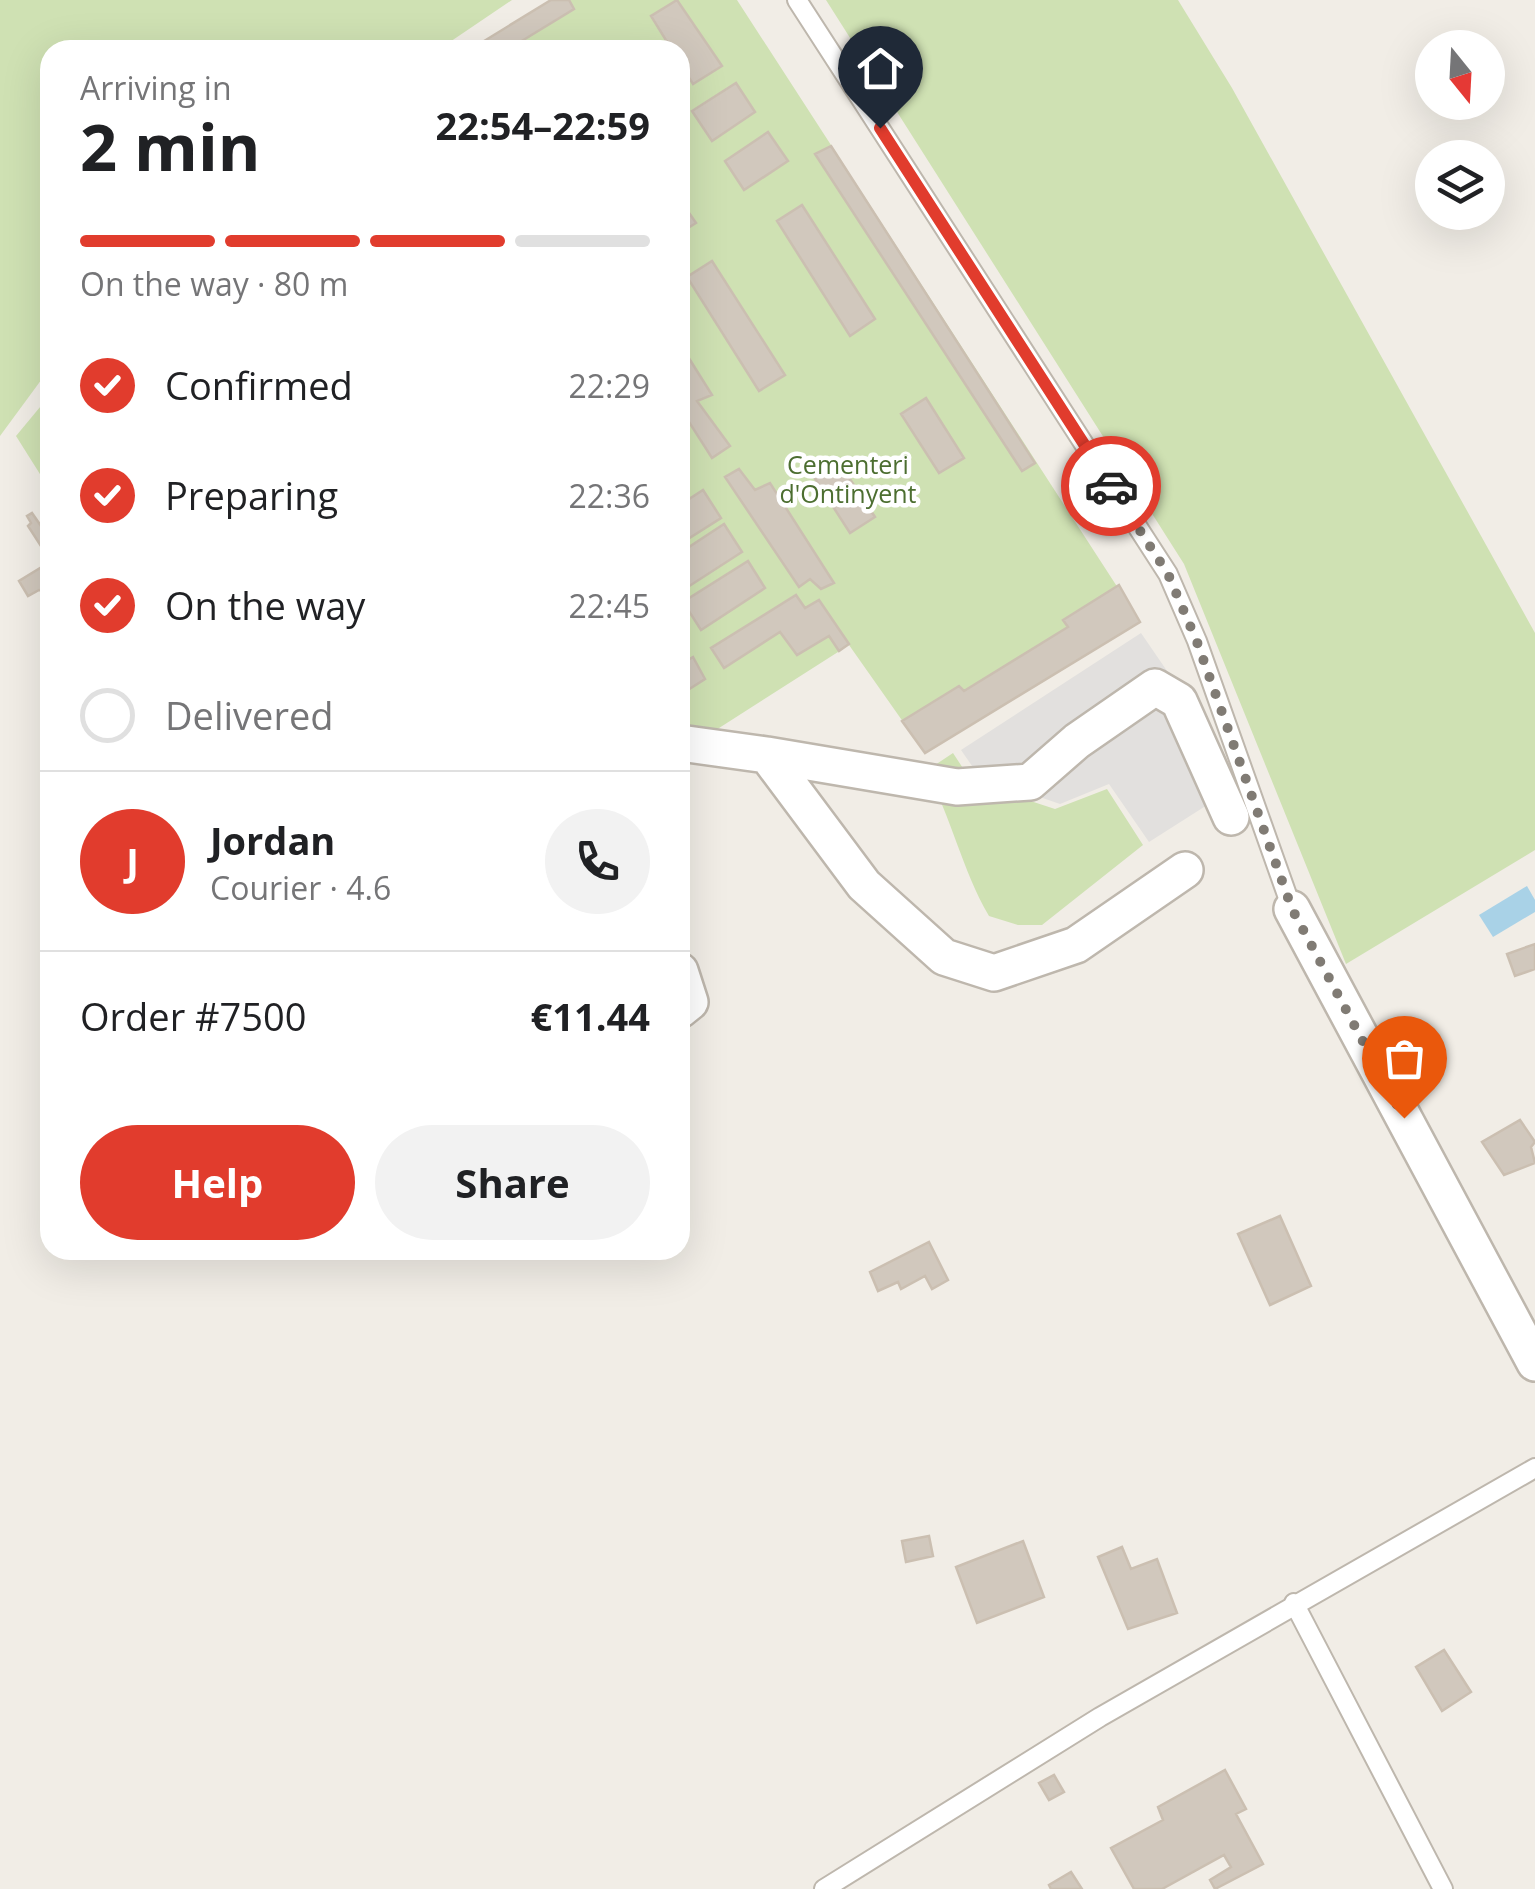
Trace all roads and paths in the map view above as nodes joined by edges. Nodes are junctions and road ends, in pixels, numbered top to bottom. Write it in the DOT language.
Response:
graph roads {
  1 [pos="798,0"];
  2 [pos="690,744"];
  3 [pos="767,755"];
  4 [pos="1231,817"];
  5 [pos="1185,870"];
  6 [pos="1292,909"];
  7 [pos="1535,1363"];
  8 [pos="1535,1468"];
  9 [pos="1294,1603"];
  10 [pos="824,1889"];
  11 [pos="1443,1889"];
  1 -- 6 [label="lane"];
  2 -- 3 [label="street"];
  3 -- 4 [label="street"];
  3 -- 5 [label="street"];
  6 -- 7 [label="street"];
  8 -- 9 [label="lane"];
  9 -- 10 [label="lane"];
  9 -- 11 [label="lane"];
}
